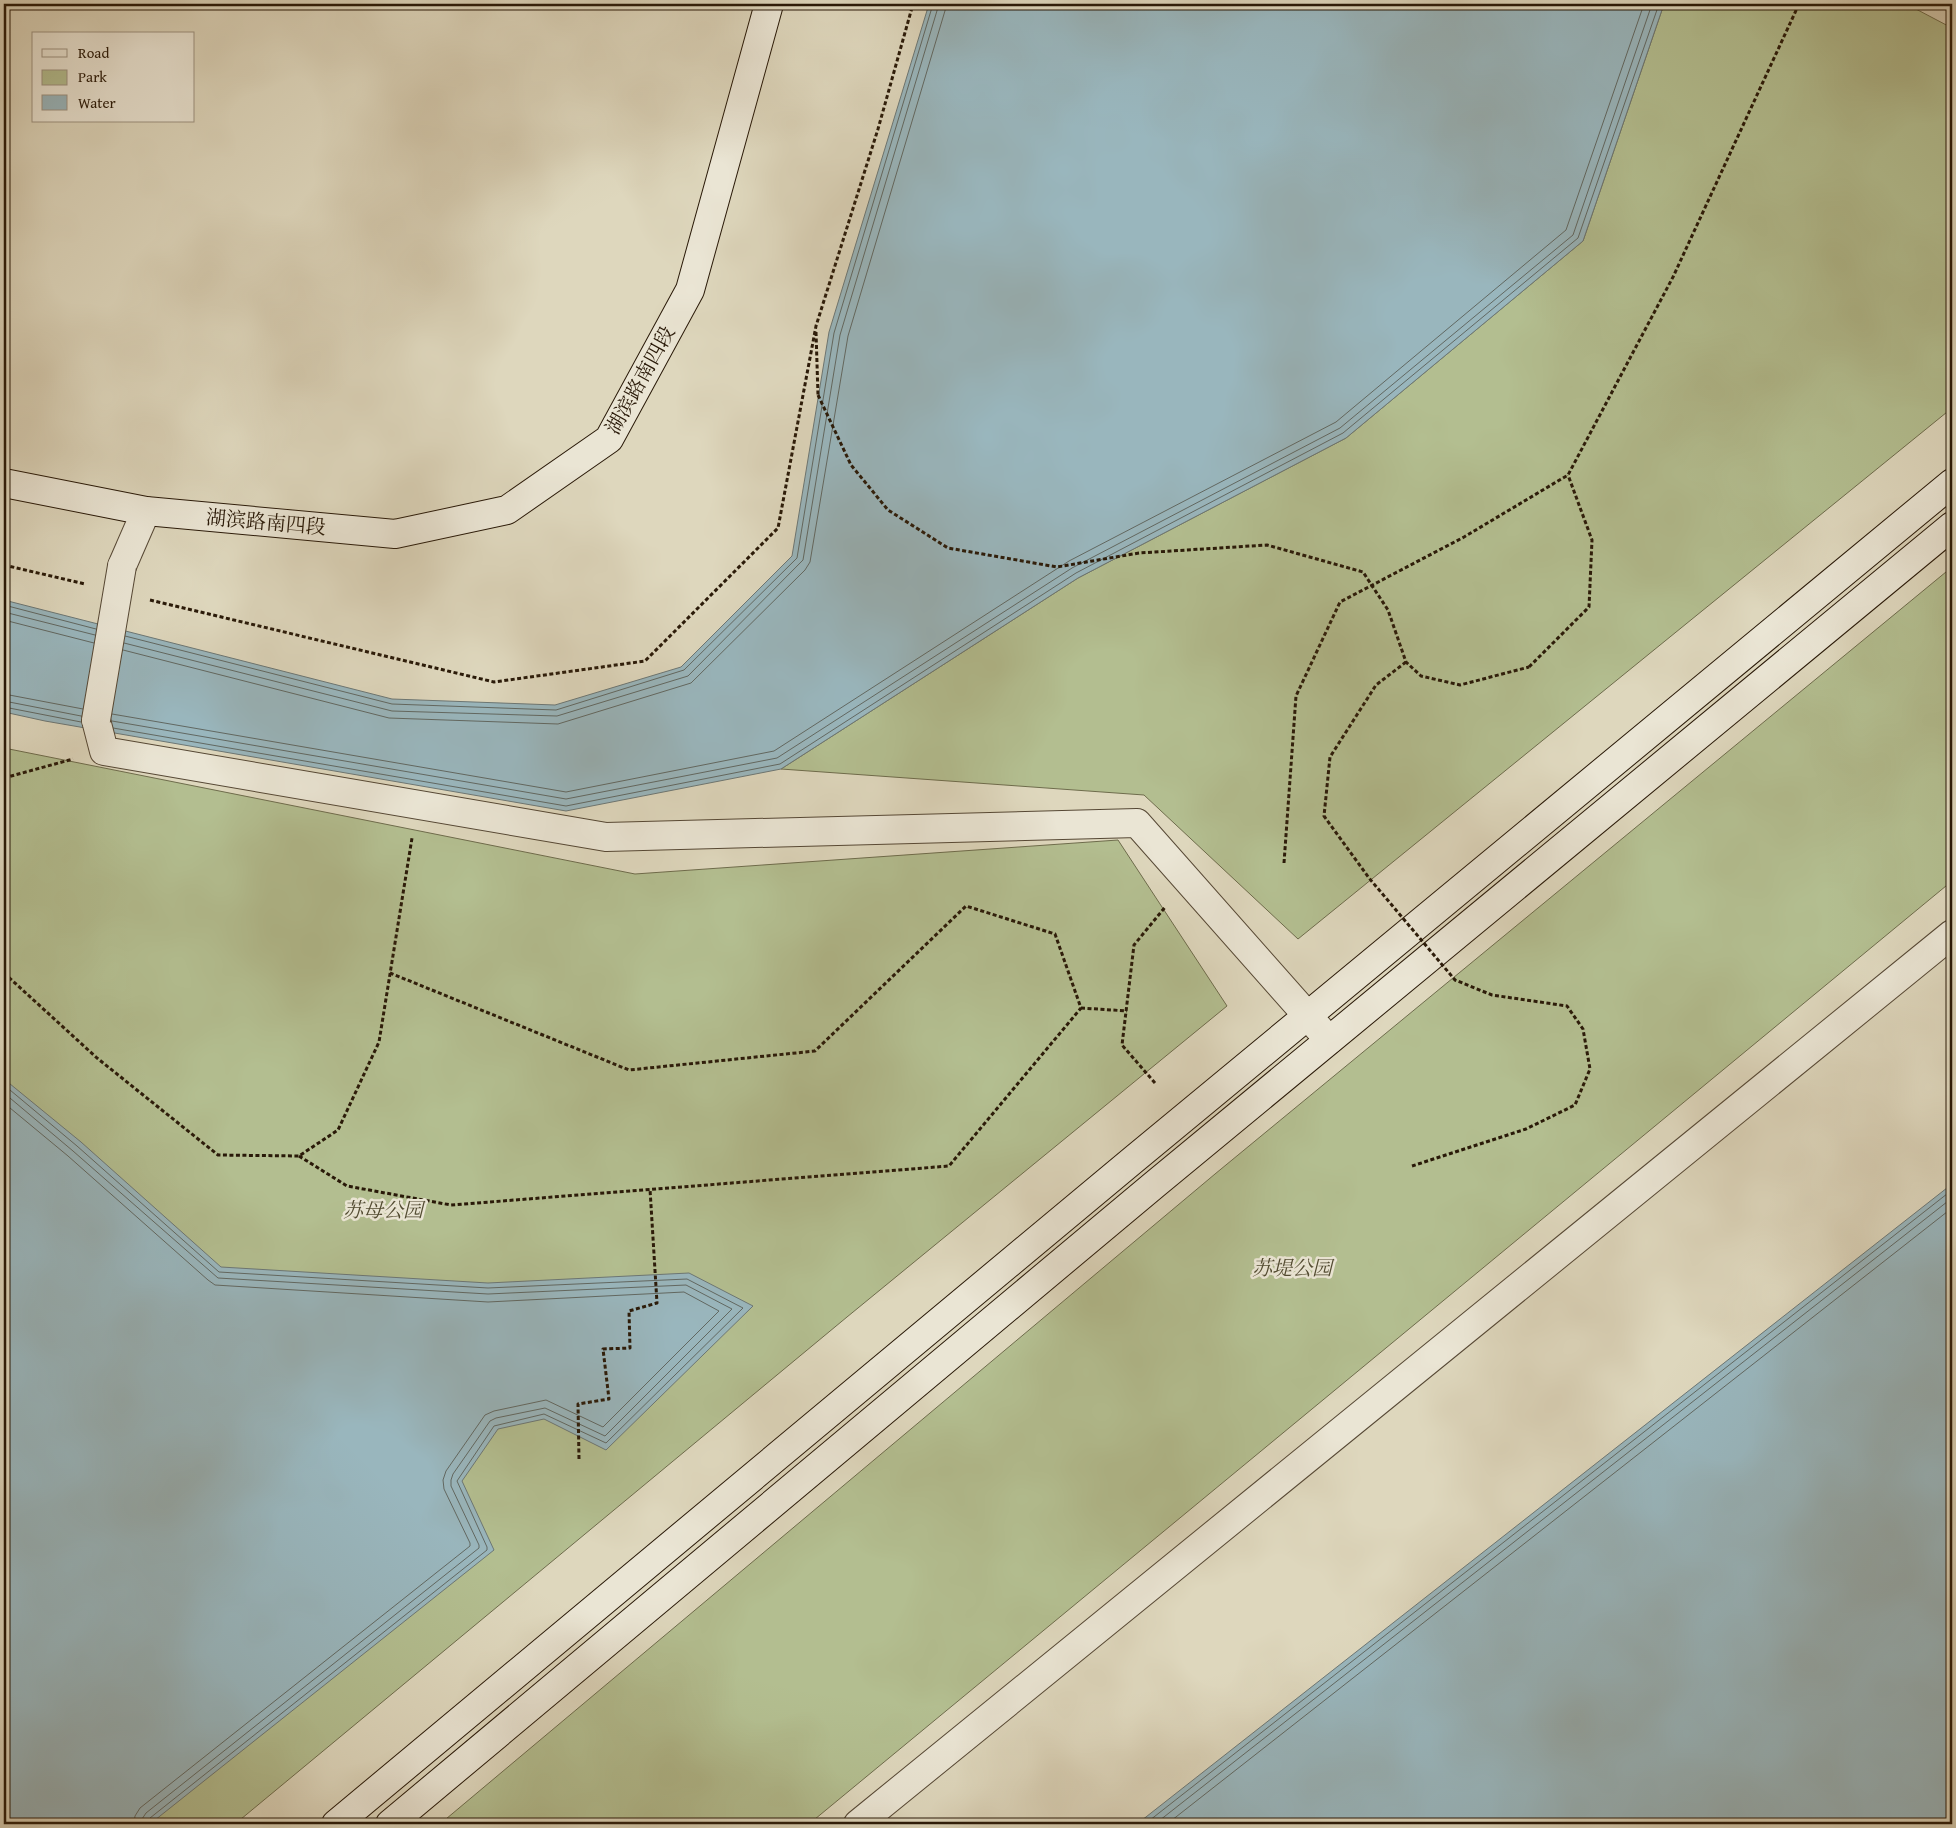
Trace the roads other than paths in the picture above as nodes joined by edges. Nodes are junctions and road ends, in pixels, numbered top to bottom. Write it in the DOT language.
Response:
graph roads {
  1 [pos="769,4"];
  2 [pos="4,483"];
  3 [pos="1952,483"];
  4 [pos="146,511"];
  5 [pos="1952,526"];
  6 [pos="1952,934"];
  7 [pos="1307,1017"];
  8 [pos="1329,1040"];
  9 [pos="336,1824"];
  10 [pos="390,1824"];
  11 [pos="858,1824"];
  1 -- 4 [label="main road, 湖滨路南四段"];
  2 -- 4 [label="main road, 湖滨路南四段"];
  3 -- 7 [label="main road"];
  4 -- 7 [label="main road, bridge"];
  5 -- 8 [label="main road"];
  6 -- 11 [label="main road"];
  7 -- 8 [label="main road"];
  7 -- 9 [label="main road"];
  8 -- 10 [label="main road"];
}
